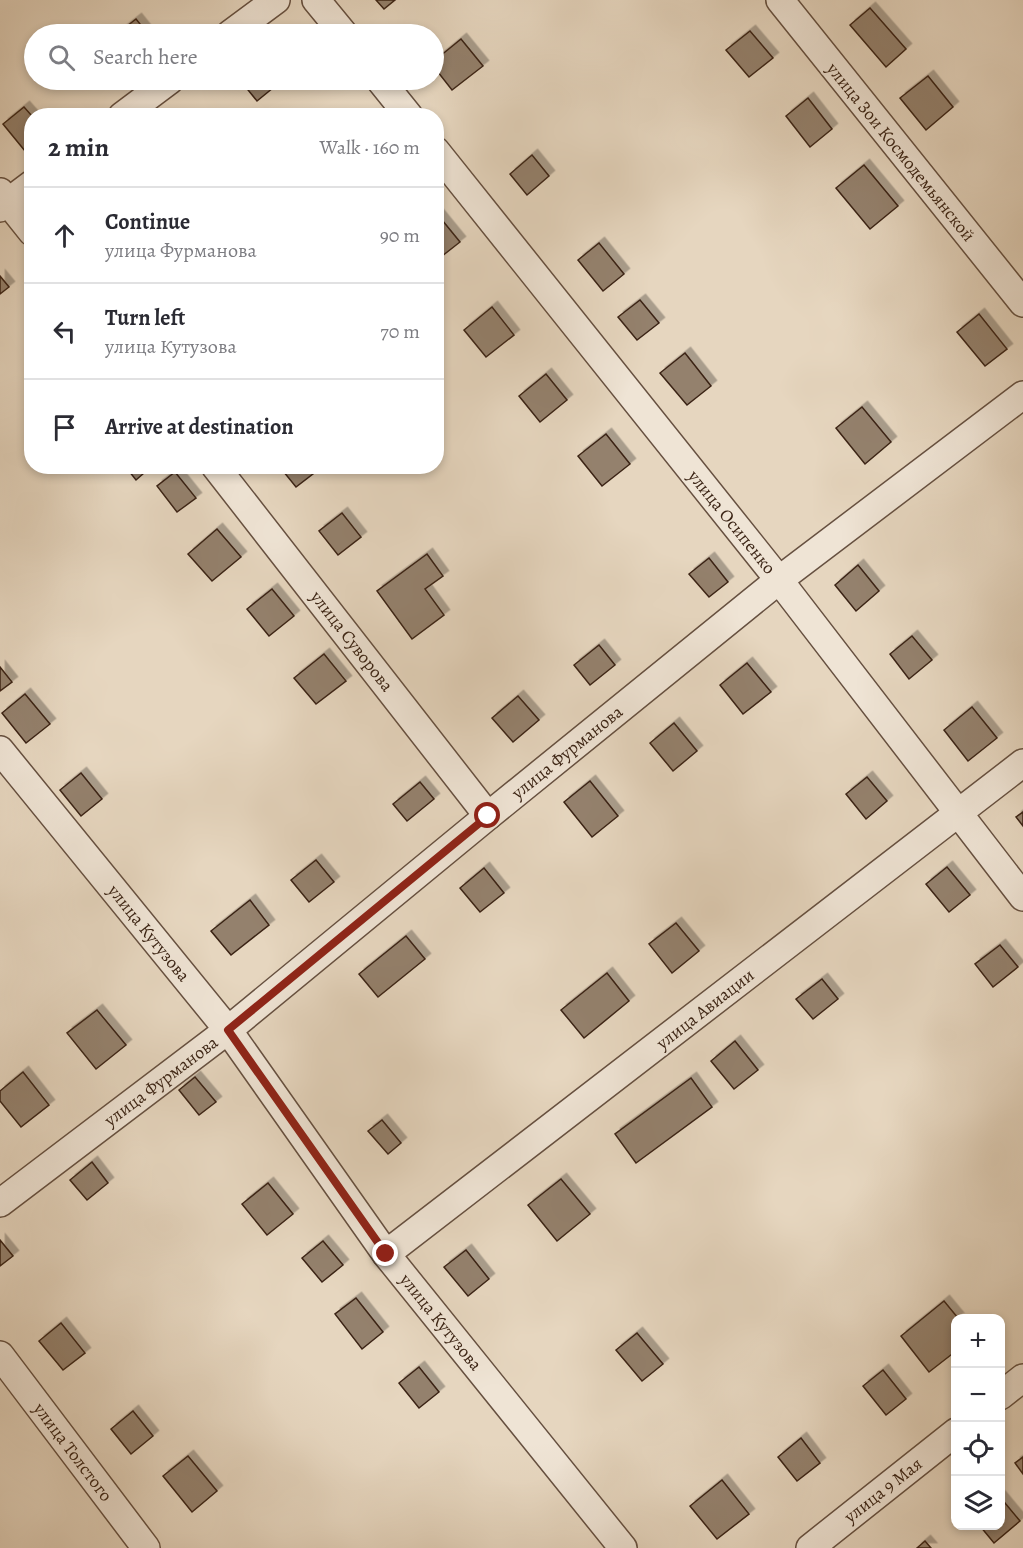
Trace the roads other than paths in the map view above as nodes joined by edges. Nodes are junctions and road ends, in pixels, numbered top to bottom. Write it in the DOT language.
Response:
graph roads {
  1 [pos="276,0"];
  2 [pos="316,0"];
  3 [pos="780,0"];
  4 [pos="244,24"];
  5 [pos="336,24"];
  6 [pos="157,90"];
  7 [pos="388,90"];
  8 [pos="133,108"];
  9 [pos="402,108"];
  10 [pos="444,161"];
  11 [pos="24,189"];
  12 [pos="2,201"];
  13 [pos="24,224"];
  14 [pos="1023,303"];
  15 [pos="1023,395"];
  16 [pos="221,474"];
  17 [pos="779,580"];
  18 [pos="0,750"];
  19 [pos="1023,763"];
  20 [pos="958,814"];
  21 [pos="488,816"];
  22 [pos="1023,897"];
  23 [pos="228,1030"];
  24 [pos="0,1203"];
  25 [pos="386,1254"];
  26 [pos="0,1355"];
  27 [pos="1023,1378"];
  28 [pos="1005,1392"];
  29 [pos="951,1436"];
  30 [pos="146,1548"];
  31 [pos="623,1548"];
  32 [pos="810,1548"];
  1 -- 4 [label="street"];
  2 -- 5 [label="street"];
  3 -- 14 [label="street, улица Зои Космодемьянской"];
  6 -- 8 [label="street"];
  7 -- 9 [label="street"];
  10 -- 17 [label="street, улица Осипенко"];
  11 -- 12 [label="street"];
  12 -- 13 [label="street"];
  15 -- 17 [label="street, улица Фурманова"];
  16 -- 21 [label="street, улица Суворова"];
  17 -- 20 [label="street, улица Осипенко"];
  17 -- 21 [label="street, улица Фурманова"];
  18 -- 23 [label="street, улица Кутузова"];
  19 -- 20 [label="street, улица Авиации"];
  20 -- 22 [label="street, улица Осипенко"];
  20 -- 25 [label="street, улица Авиации"];
  21 -- 23 [label="street, улица Фурманова"];
  23 -- 24 [label="street, улица Фурманова"];
  23 -- 25 [label="street, улица Кутузова"];
  25 -- 31 [label="street, улица Кутузова"];
  26 -- 30 [label="street, улица Толстого"];
  27 -- 28 [label="street"];
  29 -- 32 [label="street, улица 9 Мая"];
}
